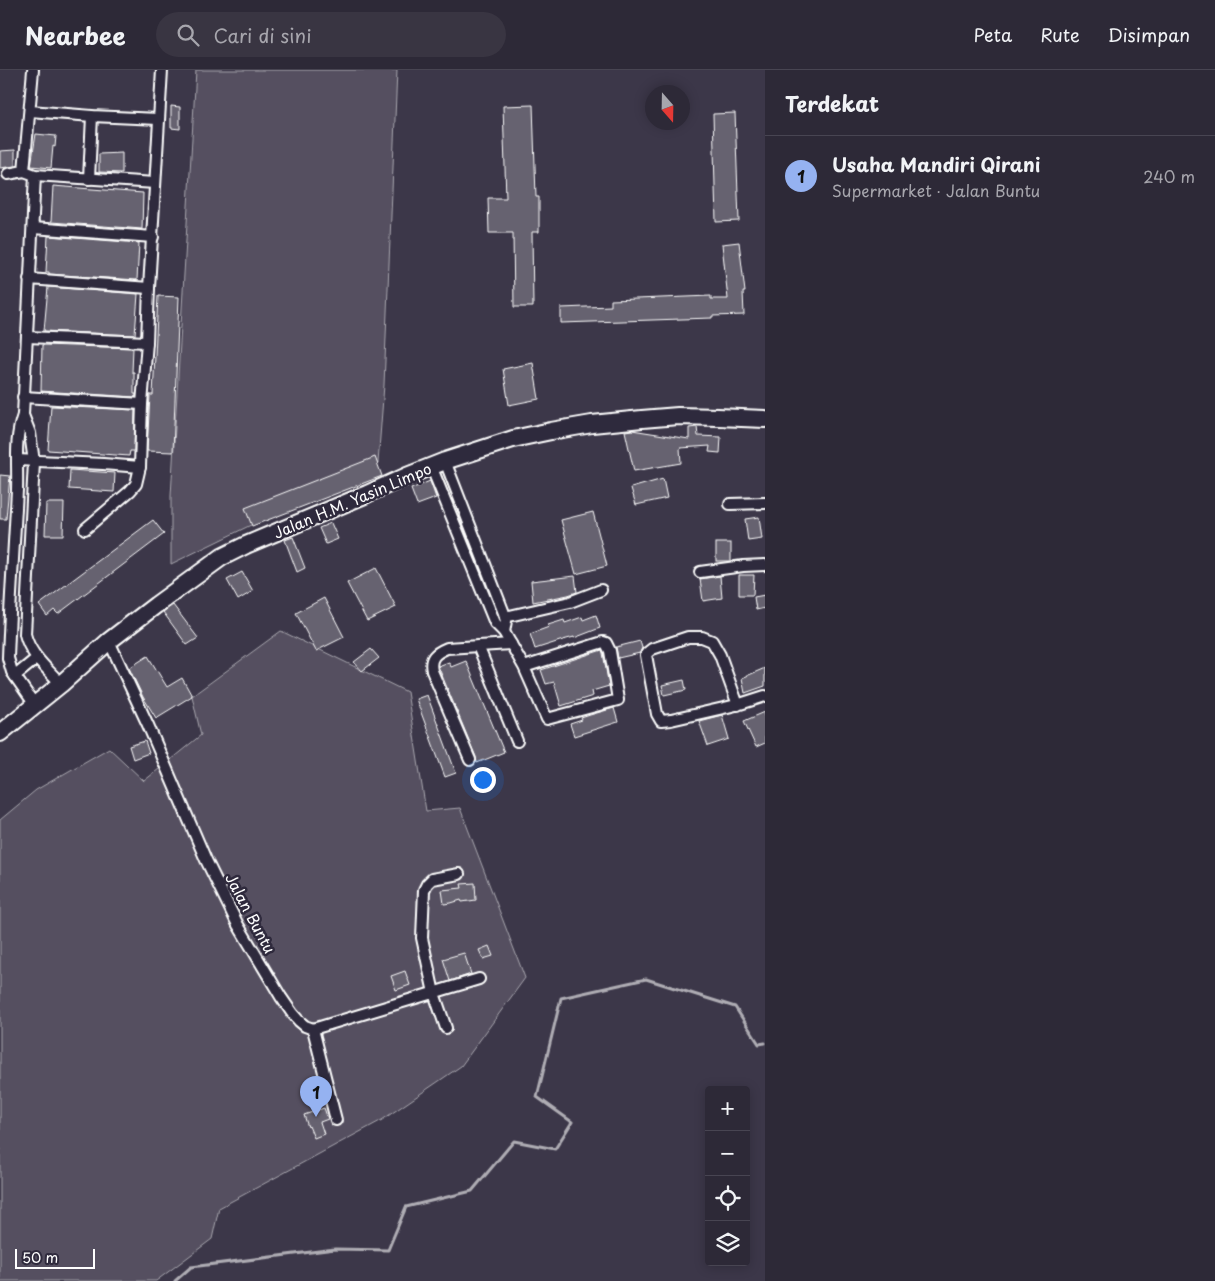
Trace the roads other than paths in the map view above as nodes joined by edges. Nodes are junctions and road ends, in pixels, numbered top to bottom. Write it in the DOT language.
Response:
graph roads {
  1 [pos="33,70"];
  2 [pos="162,70"];
  3 [pos="30,111"];
  4 [pos="92,116"];
  5 [pos="158,119"];
  6 [pos="24,171"];
  7 [pos="8,174"];
  8 [pos="35,175"];
  9 [pos="89,179"];
  10 [pos="155,183"];
  11 [pos="32,228"];
  12 [pos="153,237"];
  13 [pos="29,278"];
  14 [pos="149,288"];
  15 [pos="27,336"];
  16 [pos="147,342"];
  17 [pos="23,397"];
  18 [pos="142,404"];
  19 [pos="22,415"];
  20 [pos="765,419"];
  21 [pos="17,460"];
  22 [pos="34,462"];
  23 [pos="438,464"];
  24 [pos="140,467"];
  25 [pos="17,484"];
  26 [pos="33,484"];
  27 [pos="765,503"];
  28 [pos="730,504"];
  29 [pos="85,528"];
  30 [pos="765,565"];
  31 [pos="700,572"];
  32 [pos="601,590"];
  33 [pos="505,617"];
  34 [pos="504,632"];
  35 [pos="109,641"];
  36 [pos="511,644"];
  37 [pos="478,646"];
  38 [pos="37,658"];
  39 [pos="524,667"];
  40 [pos="15,676"];
  41 [pos="61,684"];
  42 [pos="765,696"];
  43 [pos="738,704"];
  44 [pos="35,705"];
  45 [pos="0,733"];
  46 [pos="517,740"];
  47 [pos="470,760"];
  48 [pos="459,874"];
  49 [pos="479,979"];
  50 [pos="434,993"];
  51 [pos="313,1028"];
  52 [pos="446,1028"];
  53 [pos="336,1120"];
  1 -- 3 [label="street"];
  2 -- 5 [label="street"];
  3 -- 4 [label="street"];
  3 -- 6 [label="street"];
  4 -- 5 [label="street"];
  4 -- 9 [label="street"];
  5 -- 10 [label="street"];
  6 -- 7 [label="street"];
  6 -- 8 [label="street"];
  8 -- 9 [label="street"];
  8 -- 11 [label="street"];
  9 -- 10 [label="street"];
  10 -- 12 [label="street"];
  11 -- 12 [label="street"];
  11 -- 13 [label="street"];
  12 -- 14 [label="street"];
  13 -- 14 [label="street"];
  13 -- 15 [label="street"];
  14 -- 16 [label="street"];
  15 -- 16 [label="street"];
  15 -- 17 [label="street"];
  16 -- 18 [label="street"];
  17 -- 18 [label="street"];
  17 -- 19 [label="street"];
  18 -- 24 [label="street"];
  19 -- 21 [label="street"];
  19 -- 22 [label="street"];
  20 -- 23 [label="main road, Jalan H.M. Yasin Limpo"];
  21 -- 22 [label="street"];
  21 -- 25 [label="street"];
  22 -- 24 [label="street"];
  22 -- 26 [label="street"];
  23 -- 33 [label="street"];
  23 -- 34 [label="street"];
  23 -- 35 [label="main road, Jalan H.M. Yasin Limpo"];
  24 -- 29 [label="street"];
  25 -- 26 [label="street"];
  25 -- 40 [label="street"];
  26 -- 38 [label="street"];
  27 -- 28 [label="street"];
  30 -- 31 [label="street"];
  32 -- 33 [label="street"];
  33 -- 34 [label="street"];
  34 -- 36 [label="street"];
  35 -- 41 [label="main road, Jalan H.M. Yasin Limpo"];
  35 -- 51 [label="street, Jalan Buntu"];
  36 -- 37 [label="street"];
  36 -- 39 [label="street"];
  37 -- 46 [label="street"];
  37 -- 47 [label="street"];
  38 -- 40 [label="street"];
  38 -- 41 [label="street"];
  39 -- 39 [label="street"];
  40 -- 44 [label="street"];
  41 -- 44 [label="main road, Jalan H.M. Yasin Limpo"];
  42 -- 43 [label="street"];
  43 -- 43 [label="street"];
  44 -- 45 [label="main road, Jalan H.M. Yasin Limpo"];
  48 -- 50 [label="street"];
  49 -- 50 [label="street"];
  50 -- 51 [label="street"];
  50 -- 52 [label="street"];
  51 -- 53 [label="street"];
}
